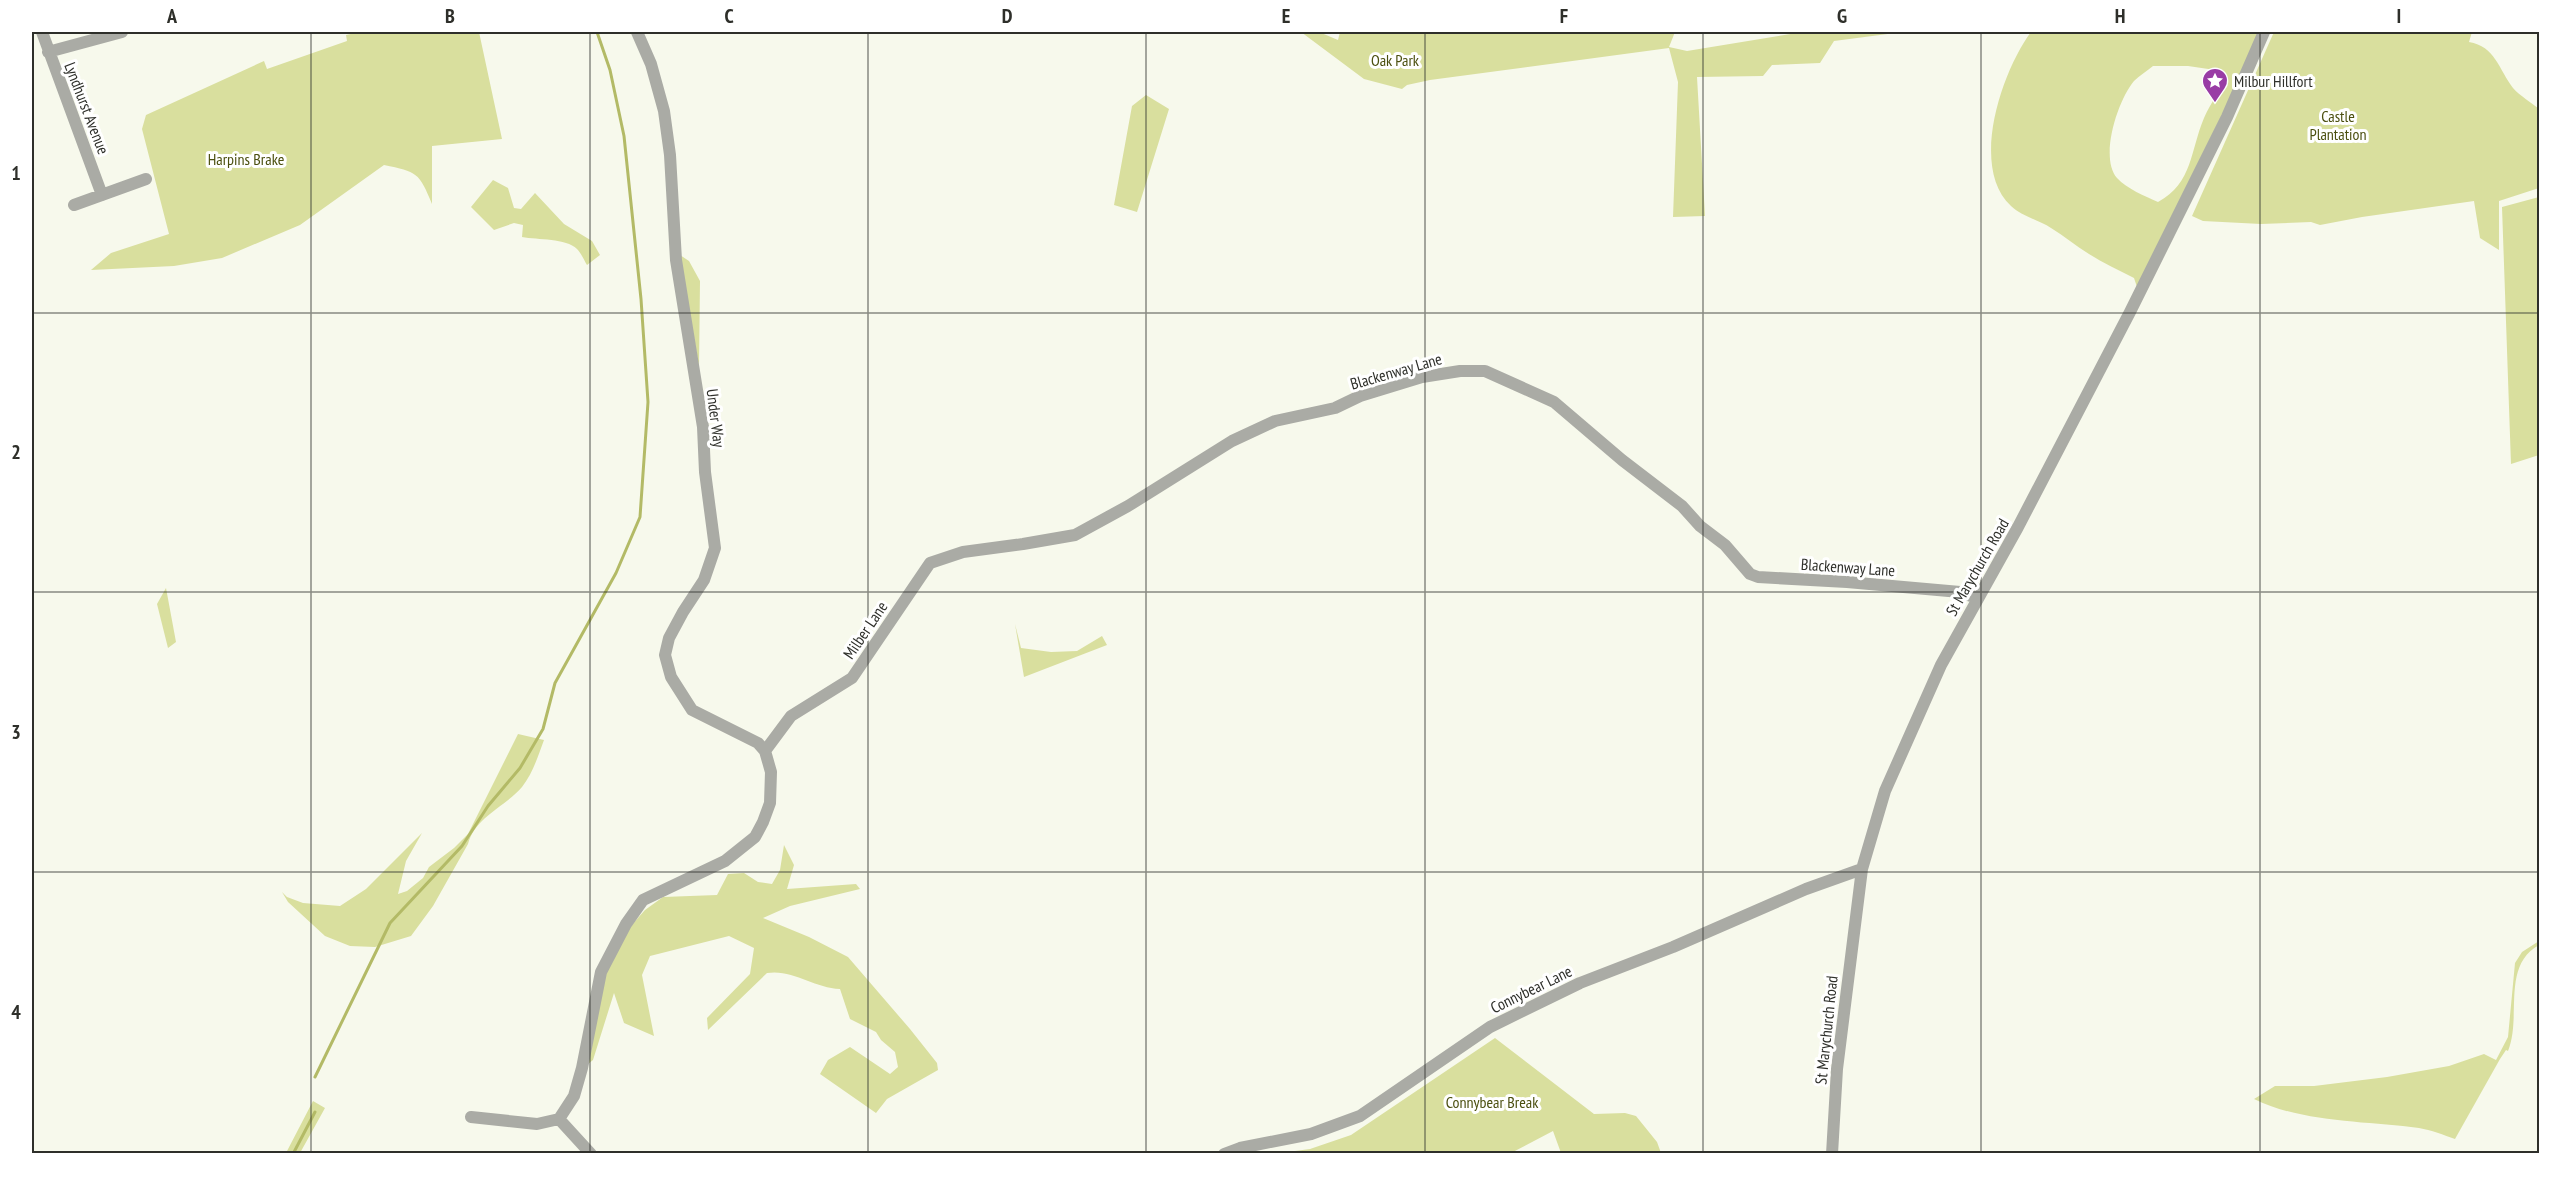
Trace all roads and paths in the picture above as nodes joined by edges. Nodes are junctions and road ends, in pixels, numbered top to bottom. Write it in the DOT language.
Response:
graph roads {
  1 [pos="42,32"];
  2 [pos="122,32"];
  3 [pos="637,32"];
  4 [pos="2264,32"];
  5 [pos="48,52"];
  6 [pos="146,179"];
  7 [pos="102,195"];
  8 [pos="74,206"];
  9 [pos="930,563"];
  10 [pos="1977,598"];
  11 [pos="765,751"];
  12 [pos="1862,869"];
  13 [pos="471,1117"];
  14 [pos="559,1119"];
  15 [pos="591,1154"];
  16 [pos="1224,1154"];
  17 [pos="1832,1154"];
  1 -- 5 [label="street, Lyndhurst Avenue"];
  2 -- 5 [label="street"];
  3 -- 11 [label="street, Under Way"];
  4 -- 10 [label="street, St Marychurch Road"];
  5 -- 7 [label="street, Lyndhurst Avenue"];
  6 -- 7 [label="street"];
  7 -- 8 [label="street"];
  9 -- 10 [label="street, Blackenway Lane"];
  9 -- 11 [label="street, Milber Lane"];
  10 -- 12 [label="street, St Marychurch Road"];
  11 -- 14 [label="street"];
  12 -- 16 [label="street, Connybear Lane"];
  12 -- 17 [label="street, St Marychurch Road"];
  13 -- 14 [label="street"];
  14 -- 15 [label="street"];
}
